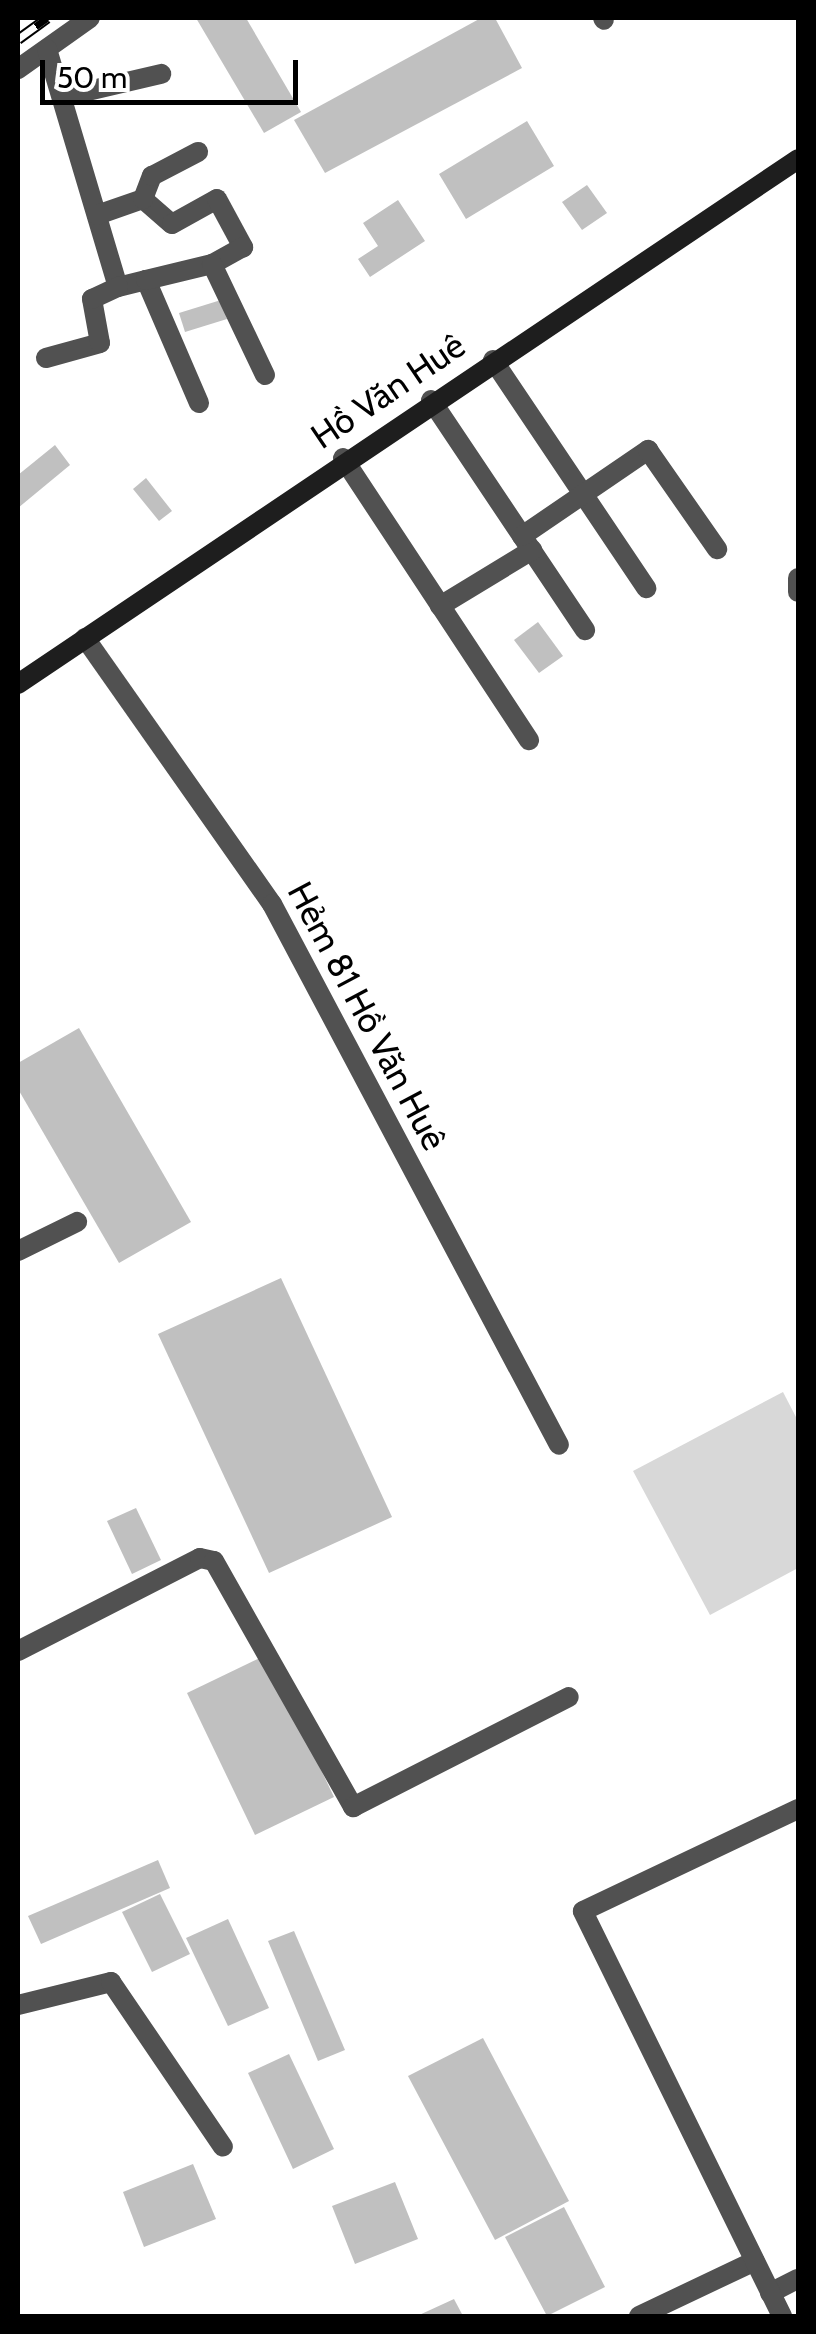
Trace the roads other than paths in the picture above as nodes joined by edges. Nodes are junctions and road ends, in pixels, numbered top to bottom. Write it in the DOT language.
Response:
graph roads {
  1 [pos="90,18"];
  2 [pos="47,49"];
  3 [pos="18,69"];
  4 [pos="161,74"];
  5 [pos="62,97"];
  6 [pos="198,152"];
  7 [pos="797,163"];
  8 [pos="143,199"];
  9 [pos="97,214"];
  10 [pos="212,264"];
  11 [pos="146,280"];
  12 [pos="118,287"];
  13 [pos="46,358"];
  14 [pos="493,360"];
  15 [pos="265,375"];
  16 [pos="432,400"];
  17 [pos="199,404"];
  18 [pos="343,458"];
  19 [pos="582,493"];
  20 [pos="527,543"];
  21 [pos="717,549"];
  22 [pos="798,578"];
  23 [pos="646,588"];
  24 [pos="798,592"];
  25 [pos="440,606"];
  26 [pos="585,630"];
  27 [pos="85,638"];
  28 [pos="20,677"];
  29 [pos="528,740"];
  30 [pos="77,1222"];
  31 [pos="18,1251"];
  32 [pos="559,1446"];
  33 [pos="18,1652"];
  34 [pos="570,1697"];
  35 [pos="798,1809"];
  36 [pos="18,2004"];
  37 [pos="223,2147"];
  38 [pos="754,2261"];
  39 [pos="798,2280"];
  40 [pos="770,2293"];
  41 [pos="639,2316"];
  42 [pos="782,2316"];
  1 -- 2 [label="street"];
  2 -- 3 [label="street"];
  2 -- 5 [label="street"];
  4 -- 5 [label="street"];
  5 -- 9 [label="street"];
  6 -- 8 [label="street"];
  7 -- 14 [label="main road, Hồ Văn Huê"];
  8 -- 9 [label="street"];
  8 -- 10 [label="street"];
  9 -- 12 [label="street"];
  10 -- 11 [label="street"];
  10 -- 15 [label="street"];
  11 -- 12 [label="street"];
  11 -- 17 [label="street"];
  12 -- 13 [label="street"];
  14 -- 16 [label="main road, Hồ Văn Huê"];
  14 -- 19 [label="street"];
  16 -- 18 [label="main road, Hồ Văn Huê"];
  16 -- 20 [label="street"];
  18 -- 25 [label="street"];
  18 -- 27 [label="main road, Hồ Văn Huê"];
  19 -- 20 [label="street"];
  19 -- 21 [label="street"];
  19 -- 23 [label="street"];
  20 -- 25 [label="street"];
  20 -- 26 [label="street"];
  22 -- 24 [label="street"];
  25 -- 29 [label="street"];
  27 -- 28 [label="main road, Hồ Văn Huê"];
  27 -- 32 [label="street, Hẻm 81 Hồ Văn Huê"];
  30 -- 31 [label="street"];
  33 -- 34 [label="street"];
  35 -- 38 [label="street"];
  36 -- 37 [label="street"];
  38 -- 40 [label="street"];
  38 -- 41 [label="street"];
  39 -- 40 [label="street"];
  40 -- 42 [label="street"];
}
